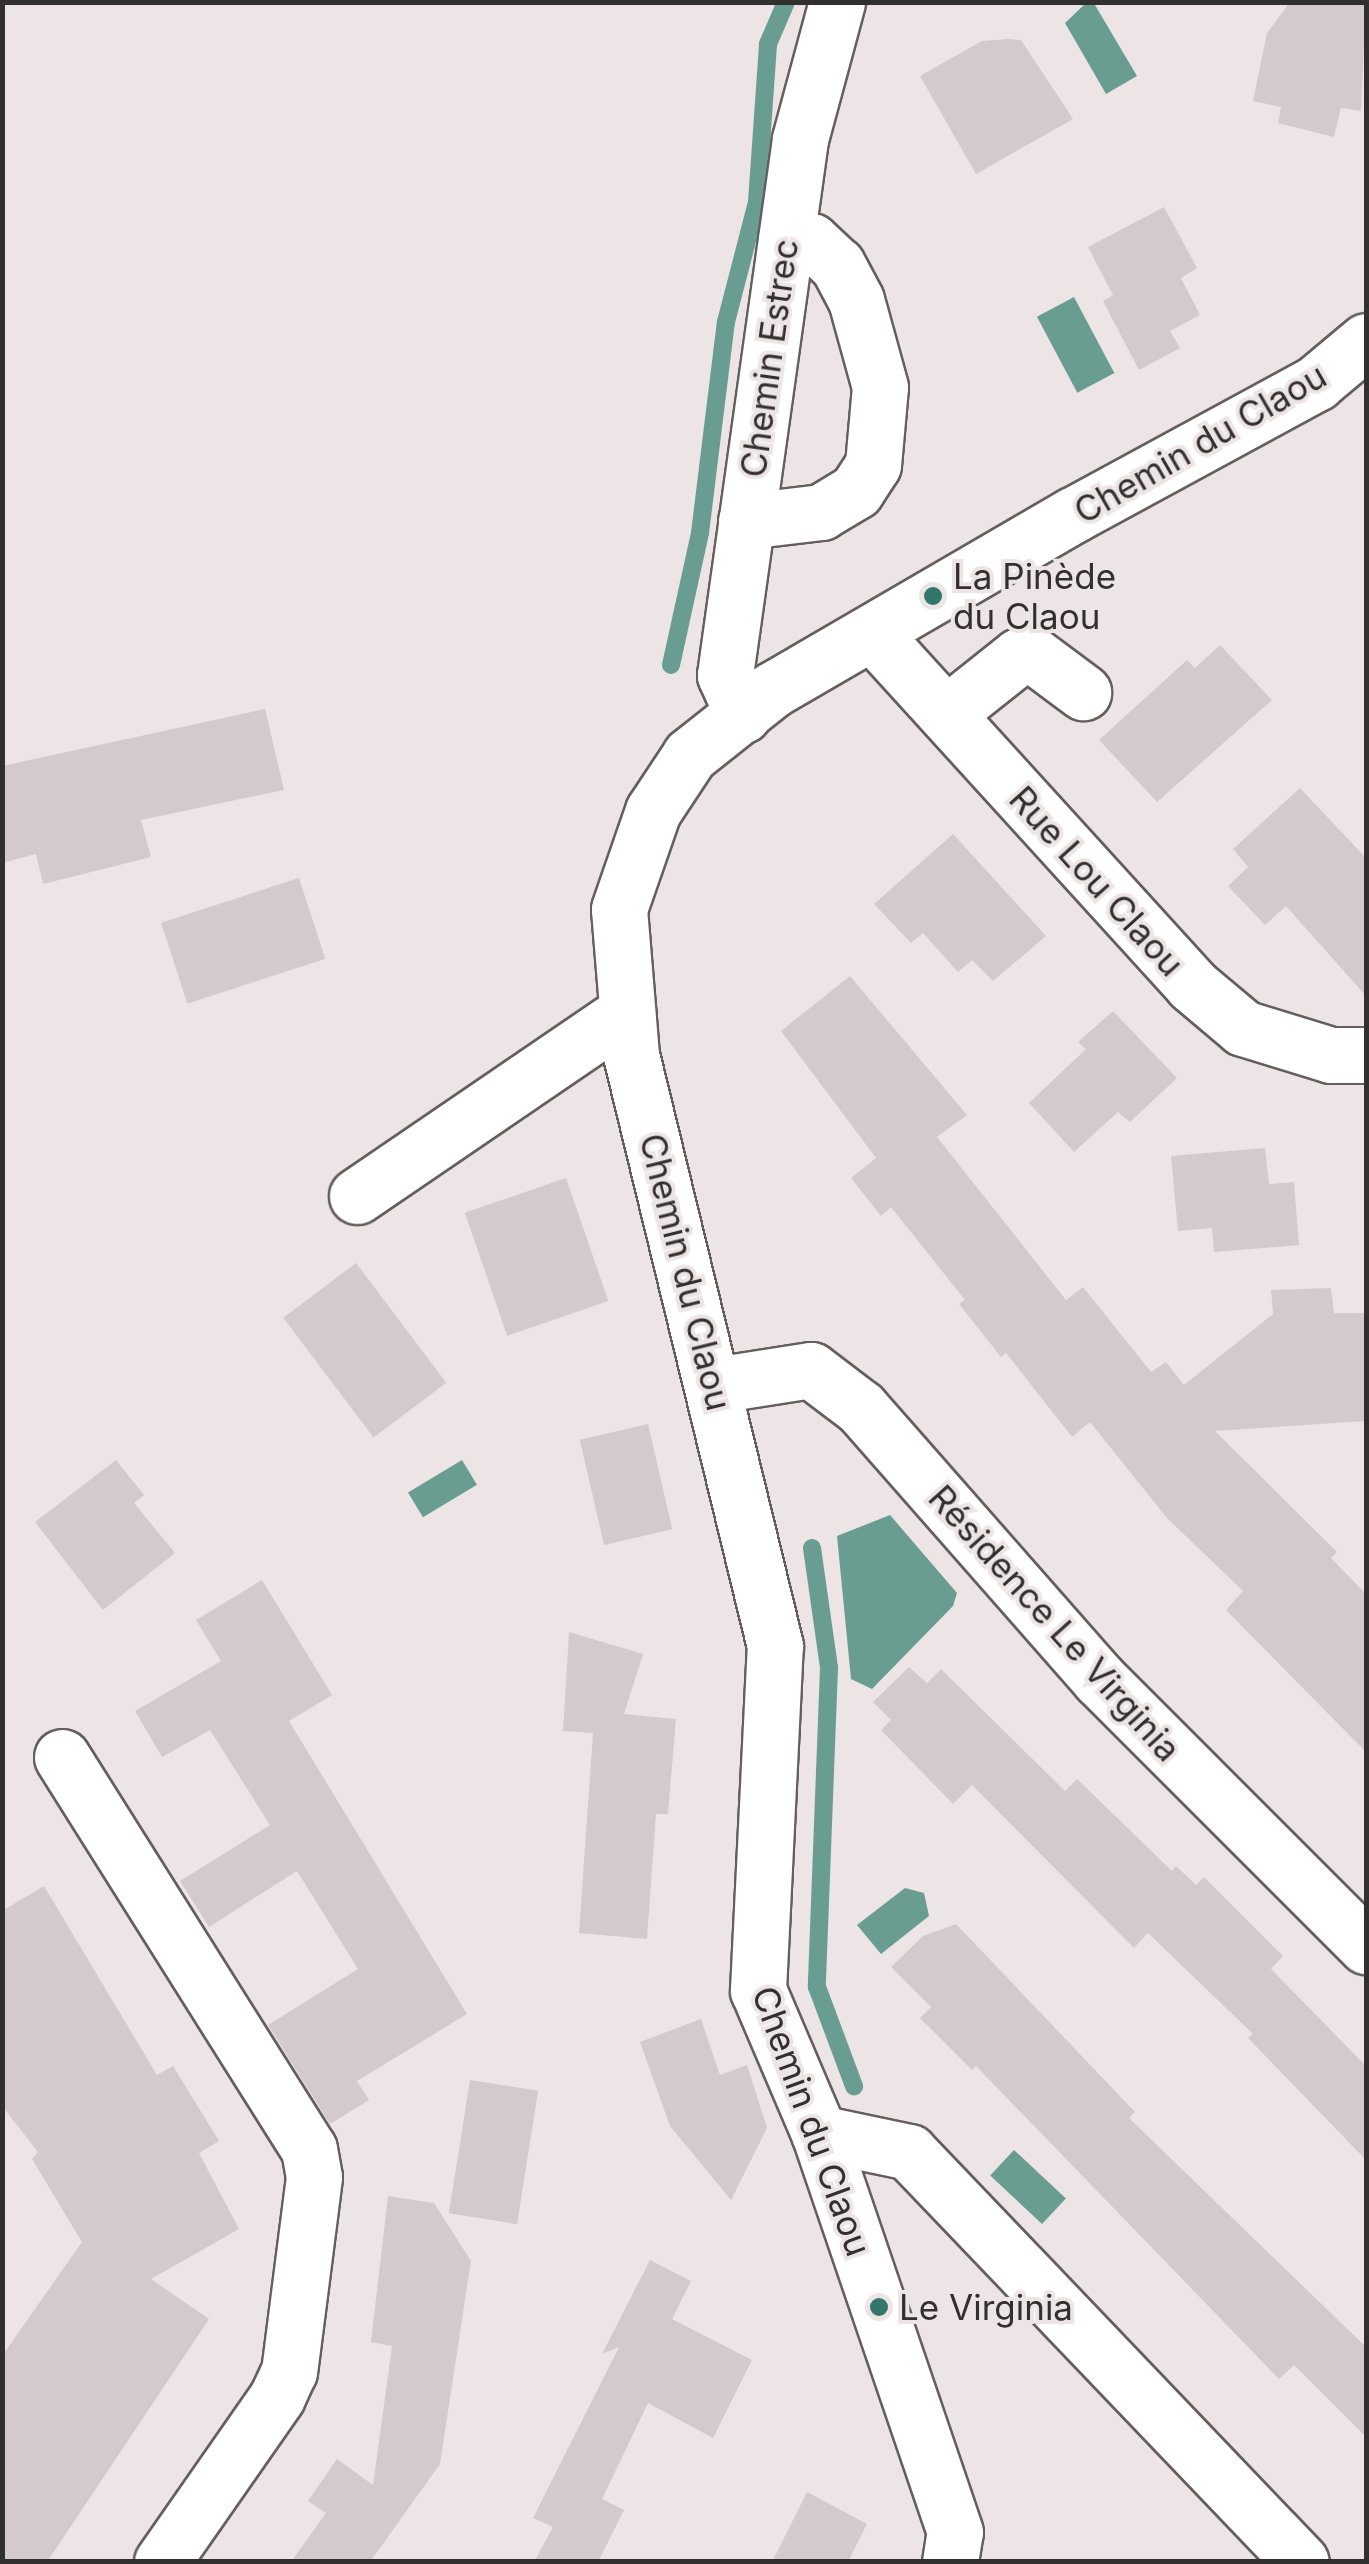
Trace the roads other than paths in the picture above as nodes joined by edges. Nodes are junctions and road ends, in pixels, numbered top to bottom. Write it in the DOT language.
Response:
graph roads {
  1 [pos="837,2"];
  2 [pos="786,236"];
  3 [pos="1366,340"];
  4 [pos="746,521"];
  5 [pos="872,633"];
  6 [pos="1083,692"];
  7 [pos="946,714"];
  8 [pos="743,715"];
  9 [pos="627,1012"];
  10 [pos="1366,1054"];
  11 [pos="358,1196"];
  12 [pos="715,1385"];
  13 [pos="62,1757"];
  14 [pos="1366,1946"];
  15 [pos="820,2133"];
  16 [pos="162,2562"];
  17 [pos="950,2562"];
  18 [pos="1301,2562"];
  1 -- 2 [label="street, Chemin Estrec"];
  2 -- 4 [label="street, Chemin Estrec"];
  2 -- 4 [label="street"];
  3 -- 5 [label="street, Chemin du Claou"];
  4 -- 8 [label="street, Chemin Estrec"];
  5 -- 7 [label="street, Rue Lou Claou"];
  5 -- 8 [label="street, Chemin du Claou"];
  6 -- 7 [label="street"];
  7 -- 10 [label="street, Rue Lou Claou"];
  8 -- 9 [label="street, Chemin du Claou"];
  9 -- 11 [label="street"];
  9 -- 12 [label="street, Chemin du Claou"];
  12 -- 14 [label="street, Résidence Le Virginia"];
  12 -- 15 [label="street, Chemin du Claou"];
  13 -- 16 [label="street"];
  15 -- 17 [label="street, Chemin du Claou"];
  15 -- 18 [label="street"];
}
